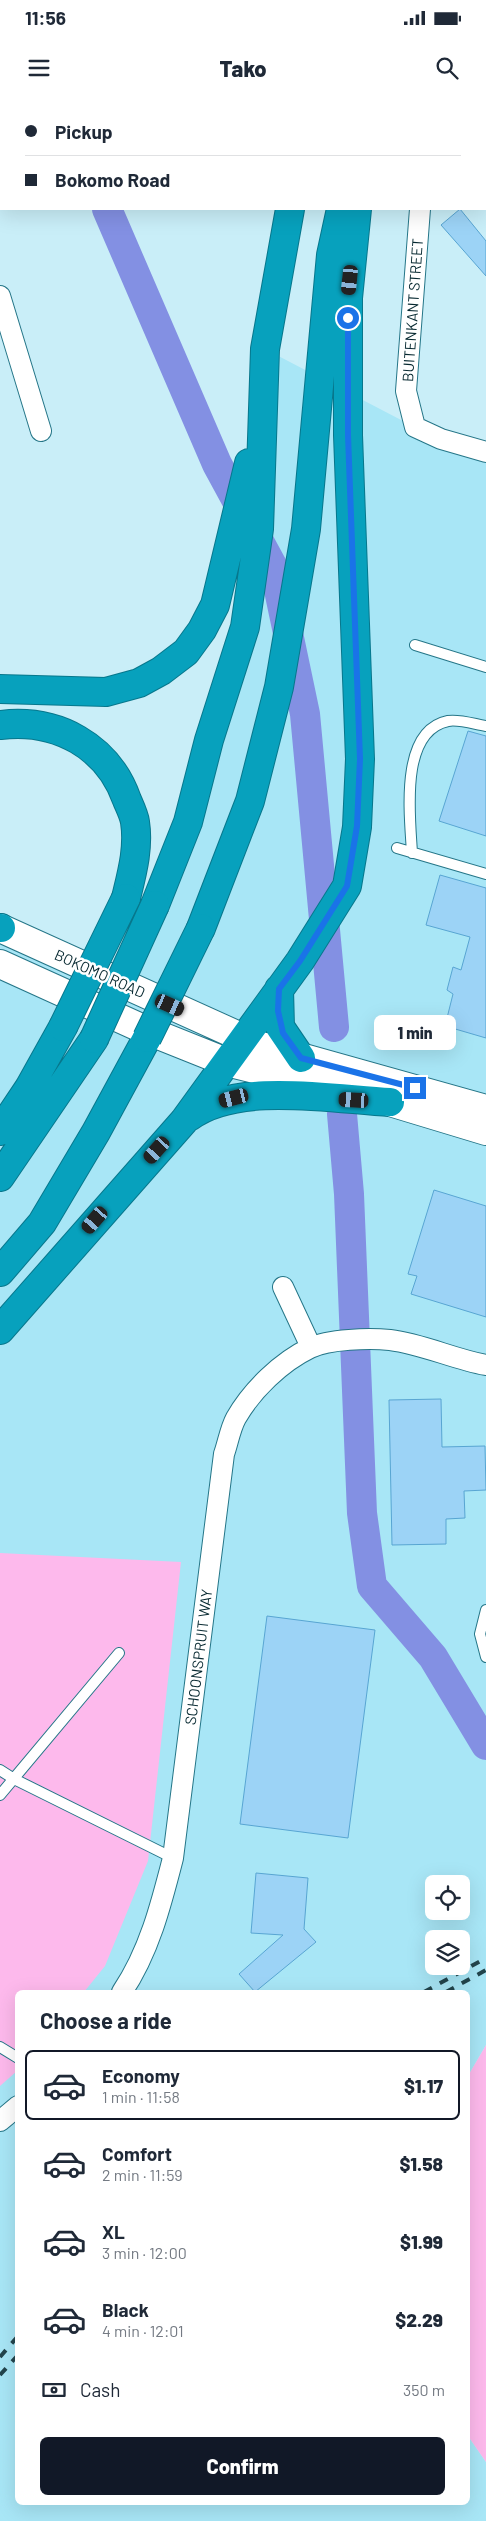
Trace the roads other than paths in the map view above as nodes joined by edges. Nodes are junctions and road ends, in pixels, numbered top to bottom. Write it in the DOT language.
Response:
graph roads {
  1 [pos="290,210"];
  2 [pos="341,210"];
  3 [pos="358,210"];
  4 [pos="420,210"];
  5 [pos="0,296"];
  6 [pos="262,407"];
  7 [pos="41,431"];
  8 [pos="486,452"];
  9 [pos="415,645"];
  10 [pos="486,666"];
  11 [pos="0,689"];
  12 [pos="0,725"];
  13 [pos="486,726"];
  14 [pos="397,848"];
  15 [pos="412,852"];
  16 [pos="486,874"];
  17 [pos="0,928"];
  18 [pos="0,964"];
  19 [pos="279,989"];
  20 [pos="243,1038"];
  21 [pos="301,1058"];
  22 [pos="226,1062"];
  23 [pos="390,1102"];
  24 [pos="486,1109"];
  25 [pos="184,1120"];
  26 [pos="0,1131"];
  27 [pos="486,1131"];
  28 [pos="0,1177"];
  29 [pos="0,1272"];
  30 [pos="283,1287"];
  31 [pos="0,1330"];
  32 [pos="311,1348"];
  33 [pos="486,1365"];
  34 [pos="486,1610"];
  35 [pos="119,1654"];
  36 [pos="486,1658"];
  37 [pos="0,1770"];
  38 [pos="14,1779"];
  39 [pos="0,1795"];
  40 [pos="173,1858"];
  41 [pos="123,1990"];
  42 [pos="9,2052"];
  43 [pos="0,2060"];
  44 [pos="15,2108"];
  45 [pos="0,2121"];
  1 -- 6 [label="highway"];
  2 -- 29 [label="highway, bridge"];
  3 -- 19 [label="highway"];
  4 -- 8 [label="street, BUITENKANT STREET"];
  5 -- 7 [label="street"];
  6 -- 11 [label="highway"];
  6 -- 28 [label="highway, bridge"];
  9 -- 10 [label="lane"];
  12 -- 26 [label="highway, bridge"];
  13 -- 15 [label="lane"];
  14 -- 15 [label="lane"];
  15 -- 16 [label="lane"];
  17 -- 20 [label="main road, BOKOMO ROAD"];
  18 -- 22 [label="main road"];
  19 -- 20 [label="highway"];
  19 -- 21 [label="highway"];
  20 -- 21 [label="main road, BOKOMO ROAD"];
  20 -- 22 [label="highway"];
  21 -- 24 [label="main road, BOKOMO ROAD"];
  22 -- 23 [label="main road"];
  22 -- 25 [label="highway"];
  23 -- 25 [label="highway"];
  23 -- 27 [label="main road"];
  25 -- 31 [label="highway"];
  30 -- 32 [label="street"];
  32 -- 33 [label="street, SCHOONSPRUIT WAY"];
  32 -- 40 [label="street, SCHOONSPRUIT WAY"];
  34 -- 36 [label="lane"];
  35 -- 38 [label="lane"];
  37 -- 38 [label="lane"];
  38 -- 39 [label="lane"];
  38 -- 40 [label="lane"];
  40 -- 41 [label="street, SCHOONSPRUIT WAY"];
  42 -- 43 [label="lane"];
  44 -- 45 [label="street"];
}
